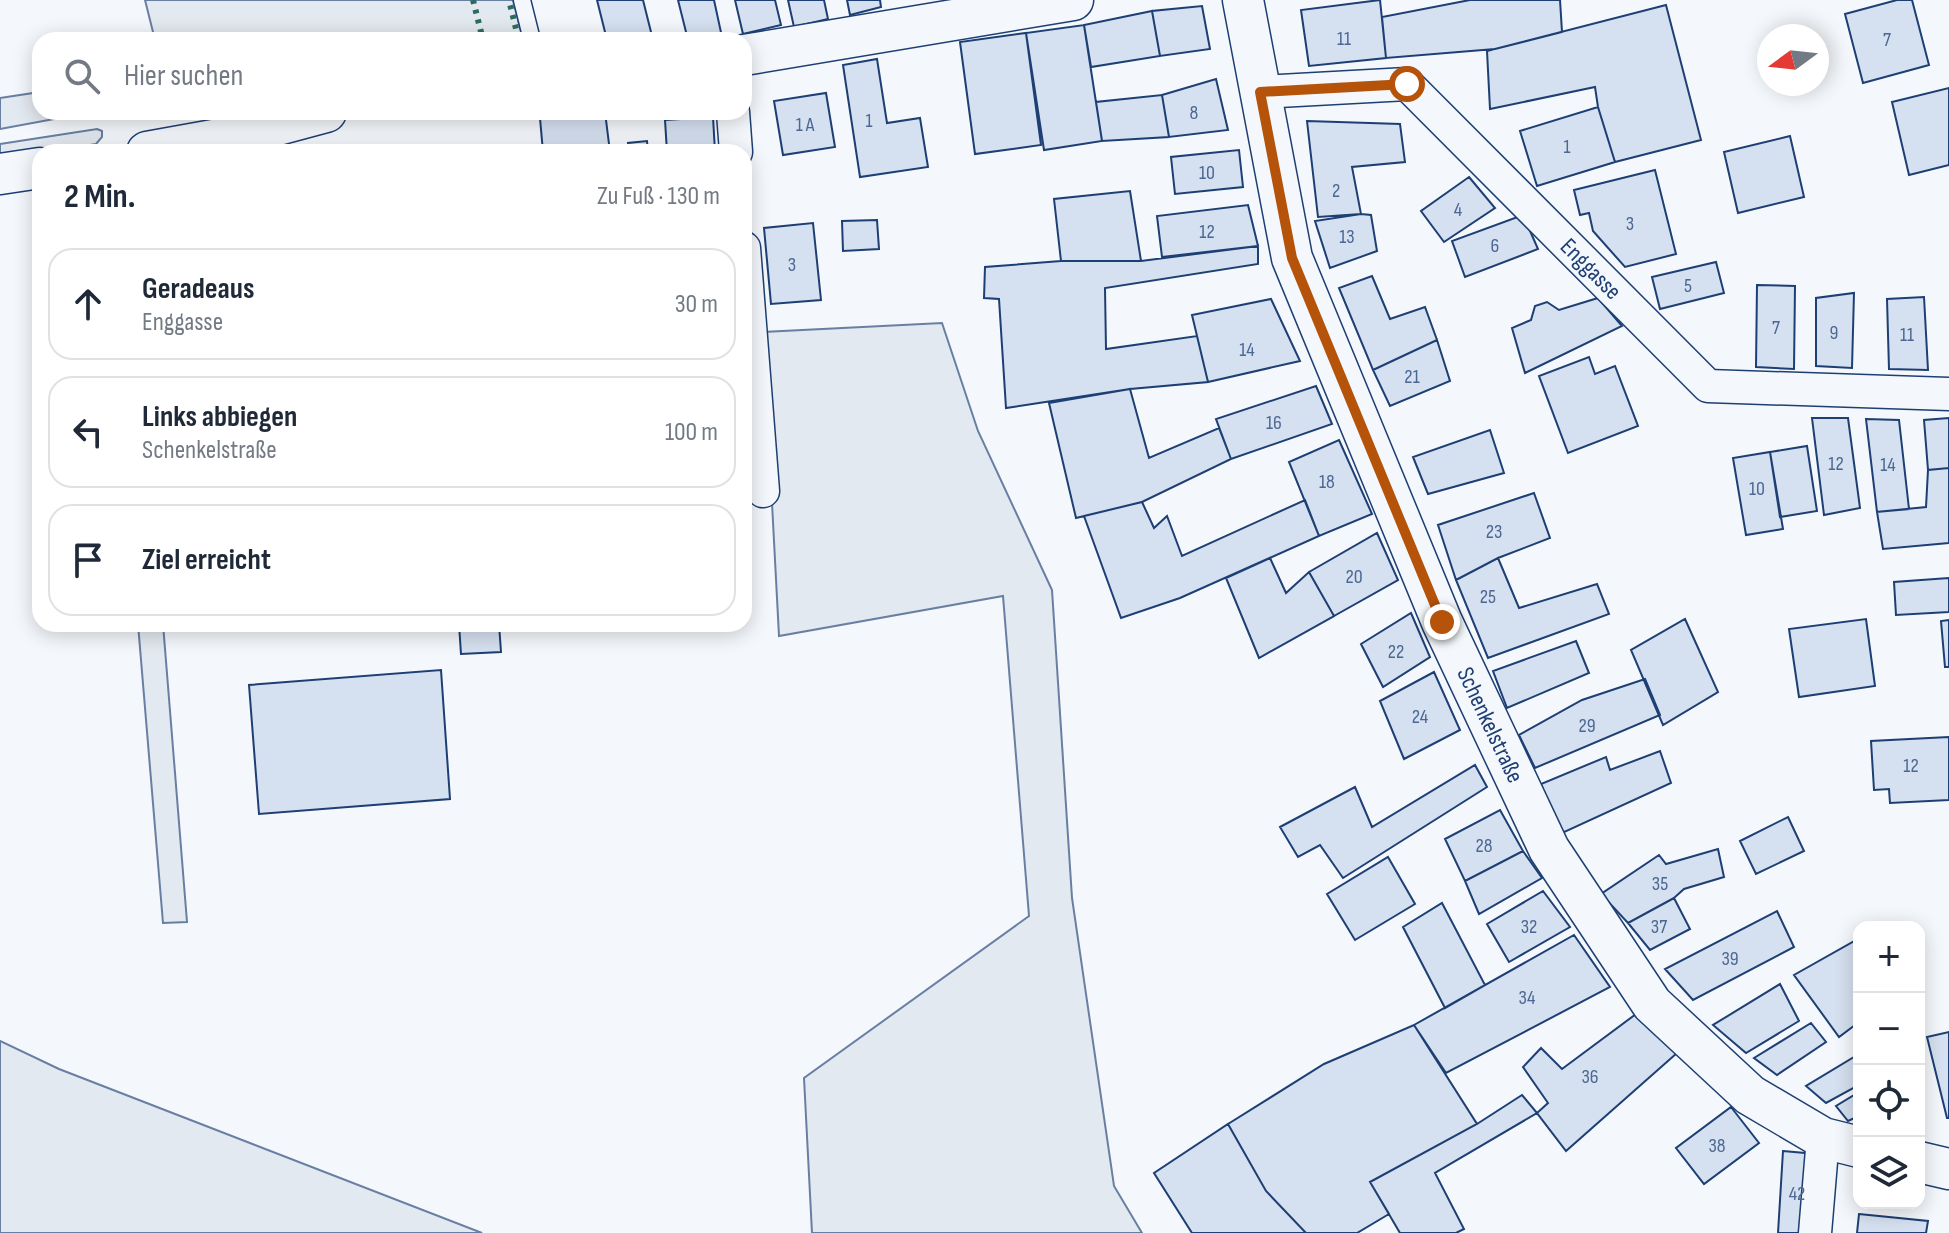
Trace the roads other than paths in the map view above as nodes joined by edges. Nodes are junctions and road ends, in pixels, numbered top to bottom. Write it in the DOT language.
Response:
graph roads {
  1 [pos="522,0"];
  2 [pos="1073,0"];
  3 [pos="1243,0"];
  4 [pos="530,32"];
  5 [pos="752,54"];
  6 [pos="1260,92"];
  7 [pos="263,120"];
  8 [pos="296,120"];
  9 [pos="734,120"];
  10 [pos="236,136"];
  11 [pos="192,144"];
  12 [pos="735,144"];
  13 [pos="32,169"];
  14 [pos="0,174"];
  15 [pos="752,350"];
  16 [pos="1949,394"];
  17 [pos="763,491"];
  18 [pos="1841,1142"];
  19 [pos="1925,1163"];
  20 [pos="1949,1169"];
  21 [pos="1815,1233"];
  1 -- 4 [label="lane"];
  2 -- 5 [label="street"];
  3 -- 6 [label="street, Schenkelstraße"];
  6 -- 16 [label="street, Enggasse"];
  6 -- 18 [label="street, Schenkelstraße"];
  7 -- 10 [label="street"];
  8 -- 10 [label="street"];
  9 -- 12 [label="street"];
  10 -- 11 [label="street"];
  13 -- 14 [label="street"];
  15 -- 17 [label="street"];
  18 -- 21 [label="street"];
  19 -- 20 [label="street"];
}
